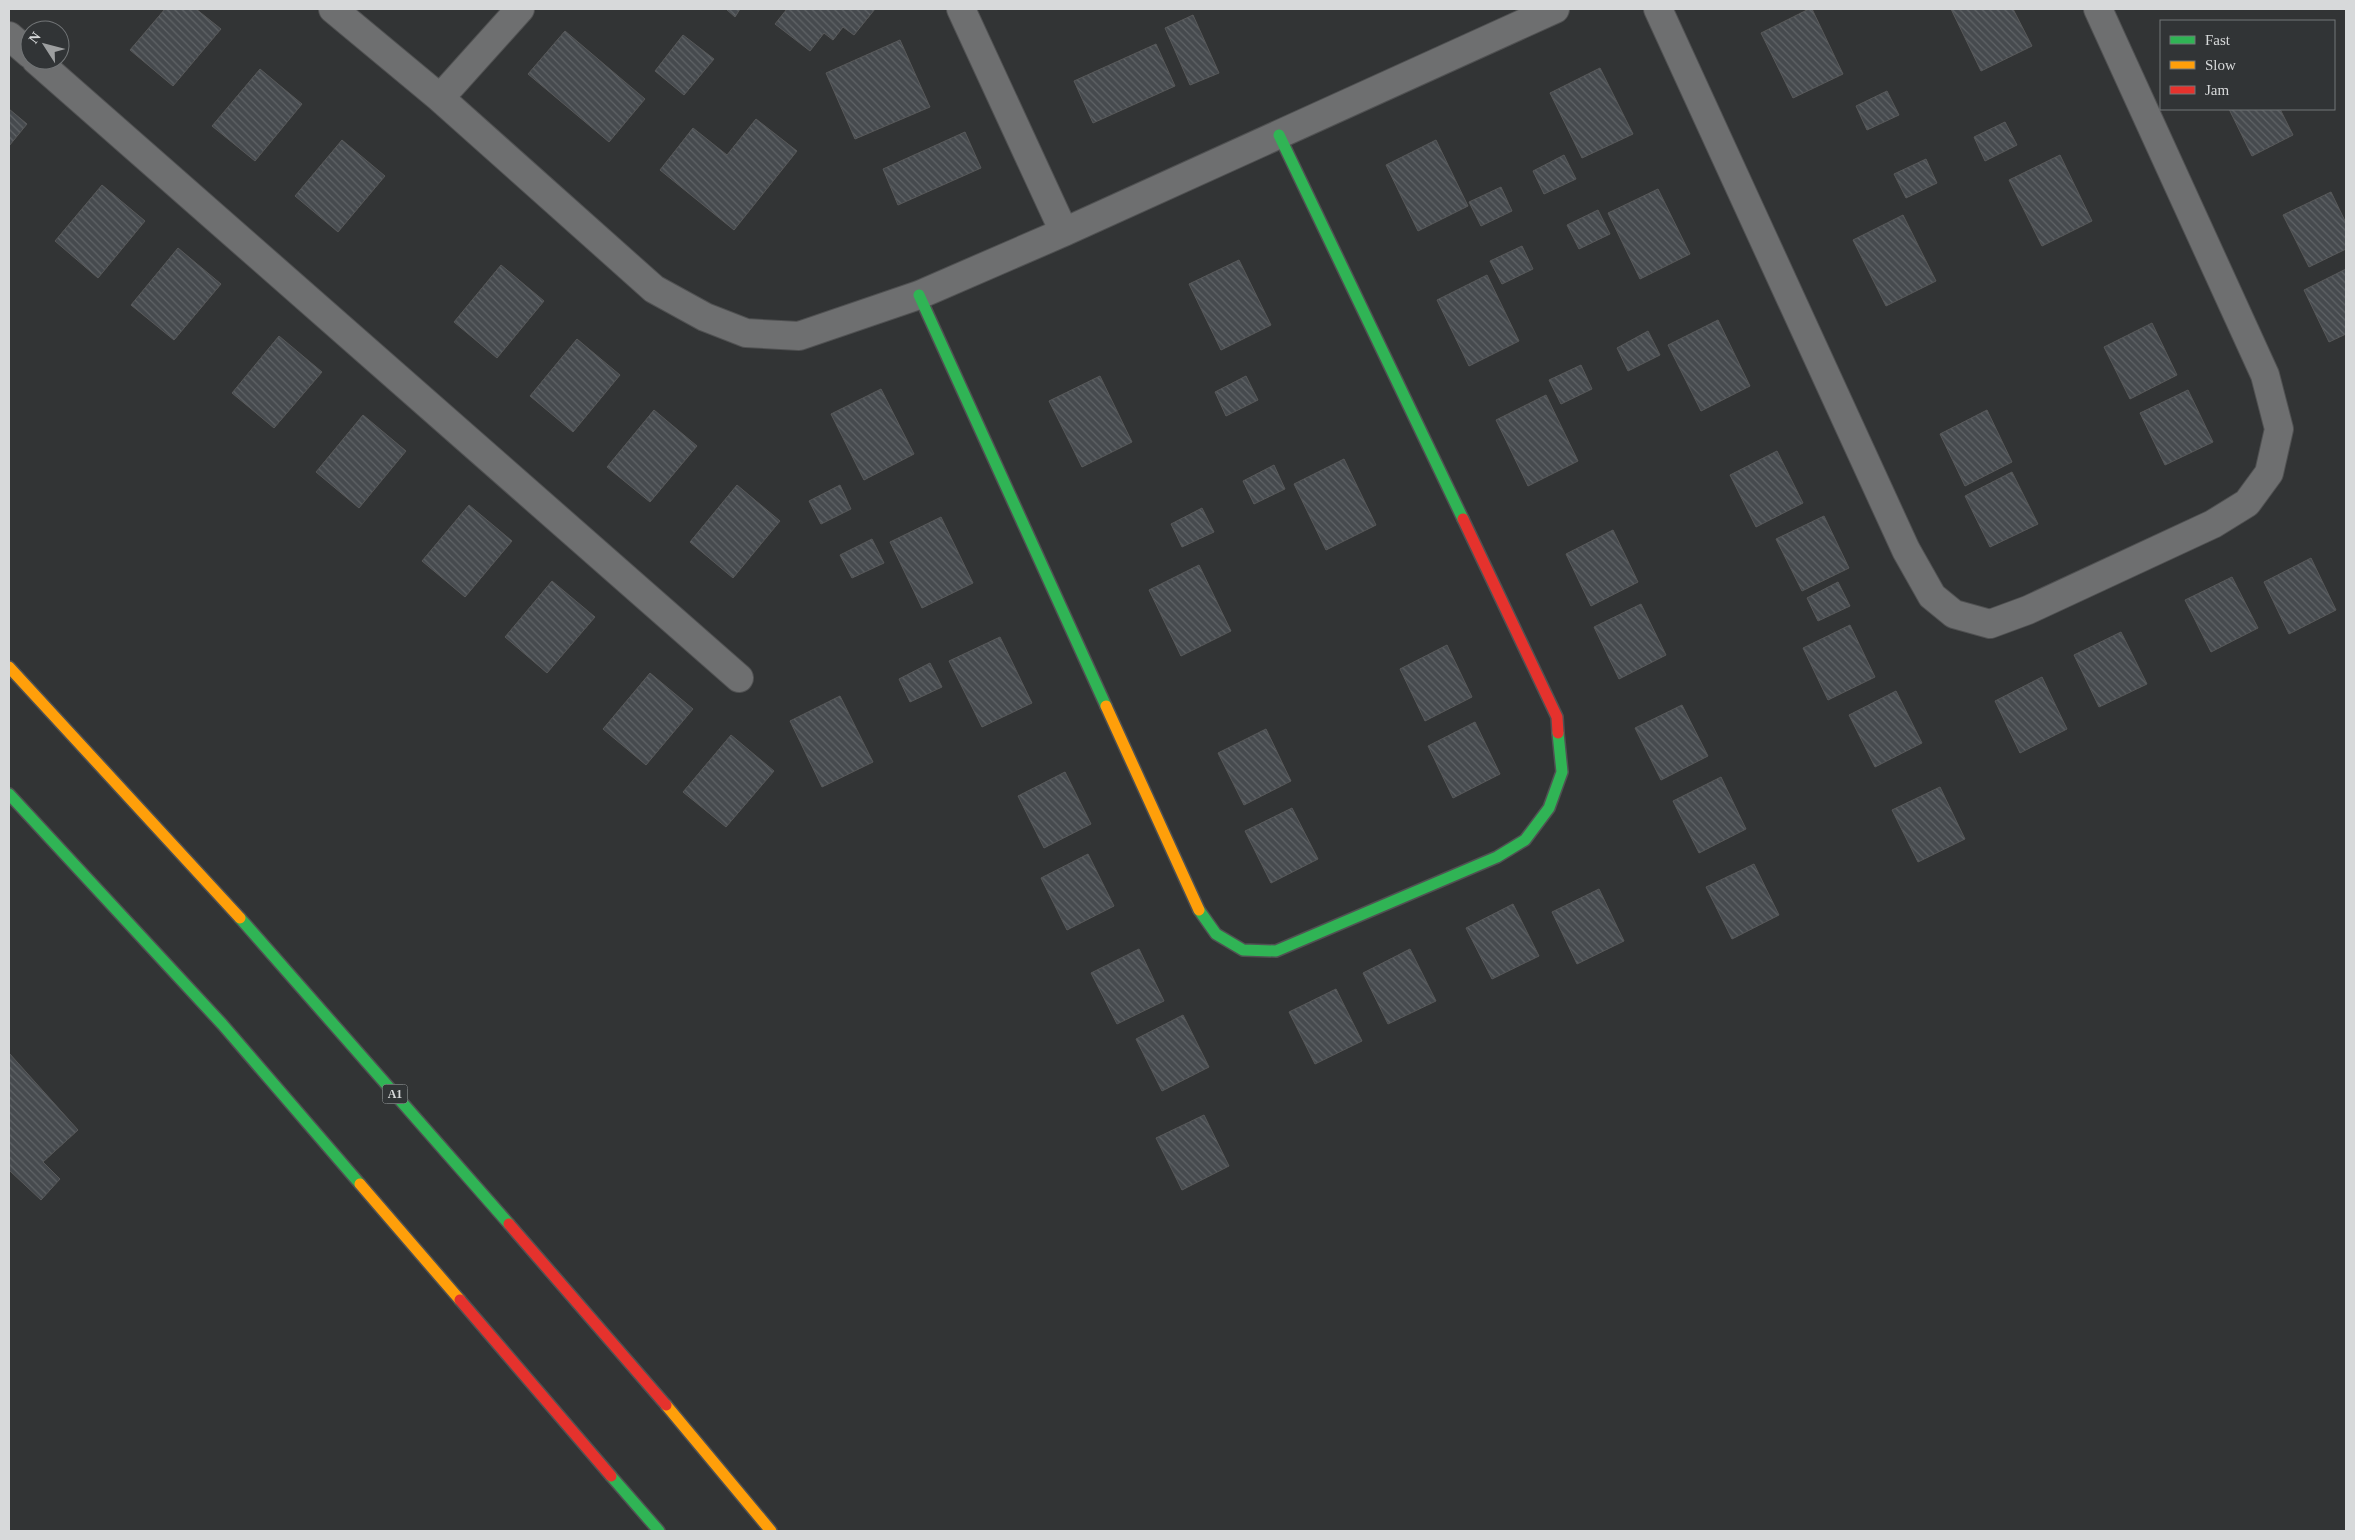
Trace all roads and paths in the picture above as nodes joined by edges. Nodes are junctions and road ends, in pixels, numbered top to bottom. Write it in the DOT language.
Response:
graph roads {
  1 [pos="333,9"];
  2 [pos="520,9"];
  3 [pos="961,9"];
  4 [pos="1555,9"];
  5 [pos="1658,9"];
  6 [pos="2098,9"];
  7 [pos="9,36"];
  8 [pos="20,45"];
  9 [pos="47,70"];
  10 [pos="440,98"];
  11 [pos="1279,135"];
  12 [pos="1064,232"];
  13 [pos="919,295"];
  14 [pos="9,666"];
  15 [pos="739,678"];
  16 [pos="9,794"];
  17 [pos="658,1531"];
  18 [pos="771,1531"];
  1 -- 10 [label="street"];
  2 -- 10 [label="street"];
  3 -- 12 [label="street"];
  4 -- 11 [label="street"];
  5 -- 6 [label="street"];
  7 -- 8 [label="street"];
  9 -- 15 [label="street"];
  10 -- 13 [label="street"];
  11 -- 12 [label="street"];
  11 -- 13 [label="main road"];
  12 -- 13 [label="street"];
  14 -- 18 [label="main road, A1"];
  16 -- 17 [label="main road"];
}
